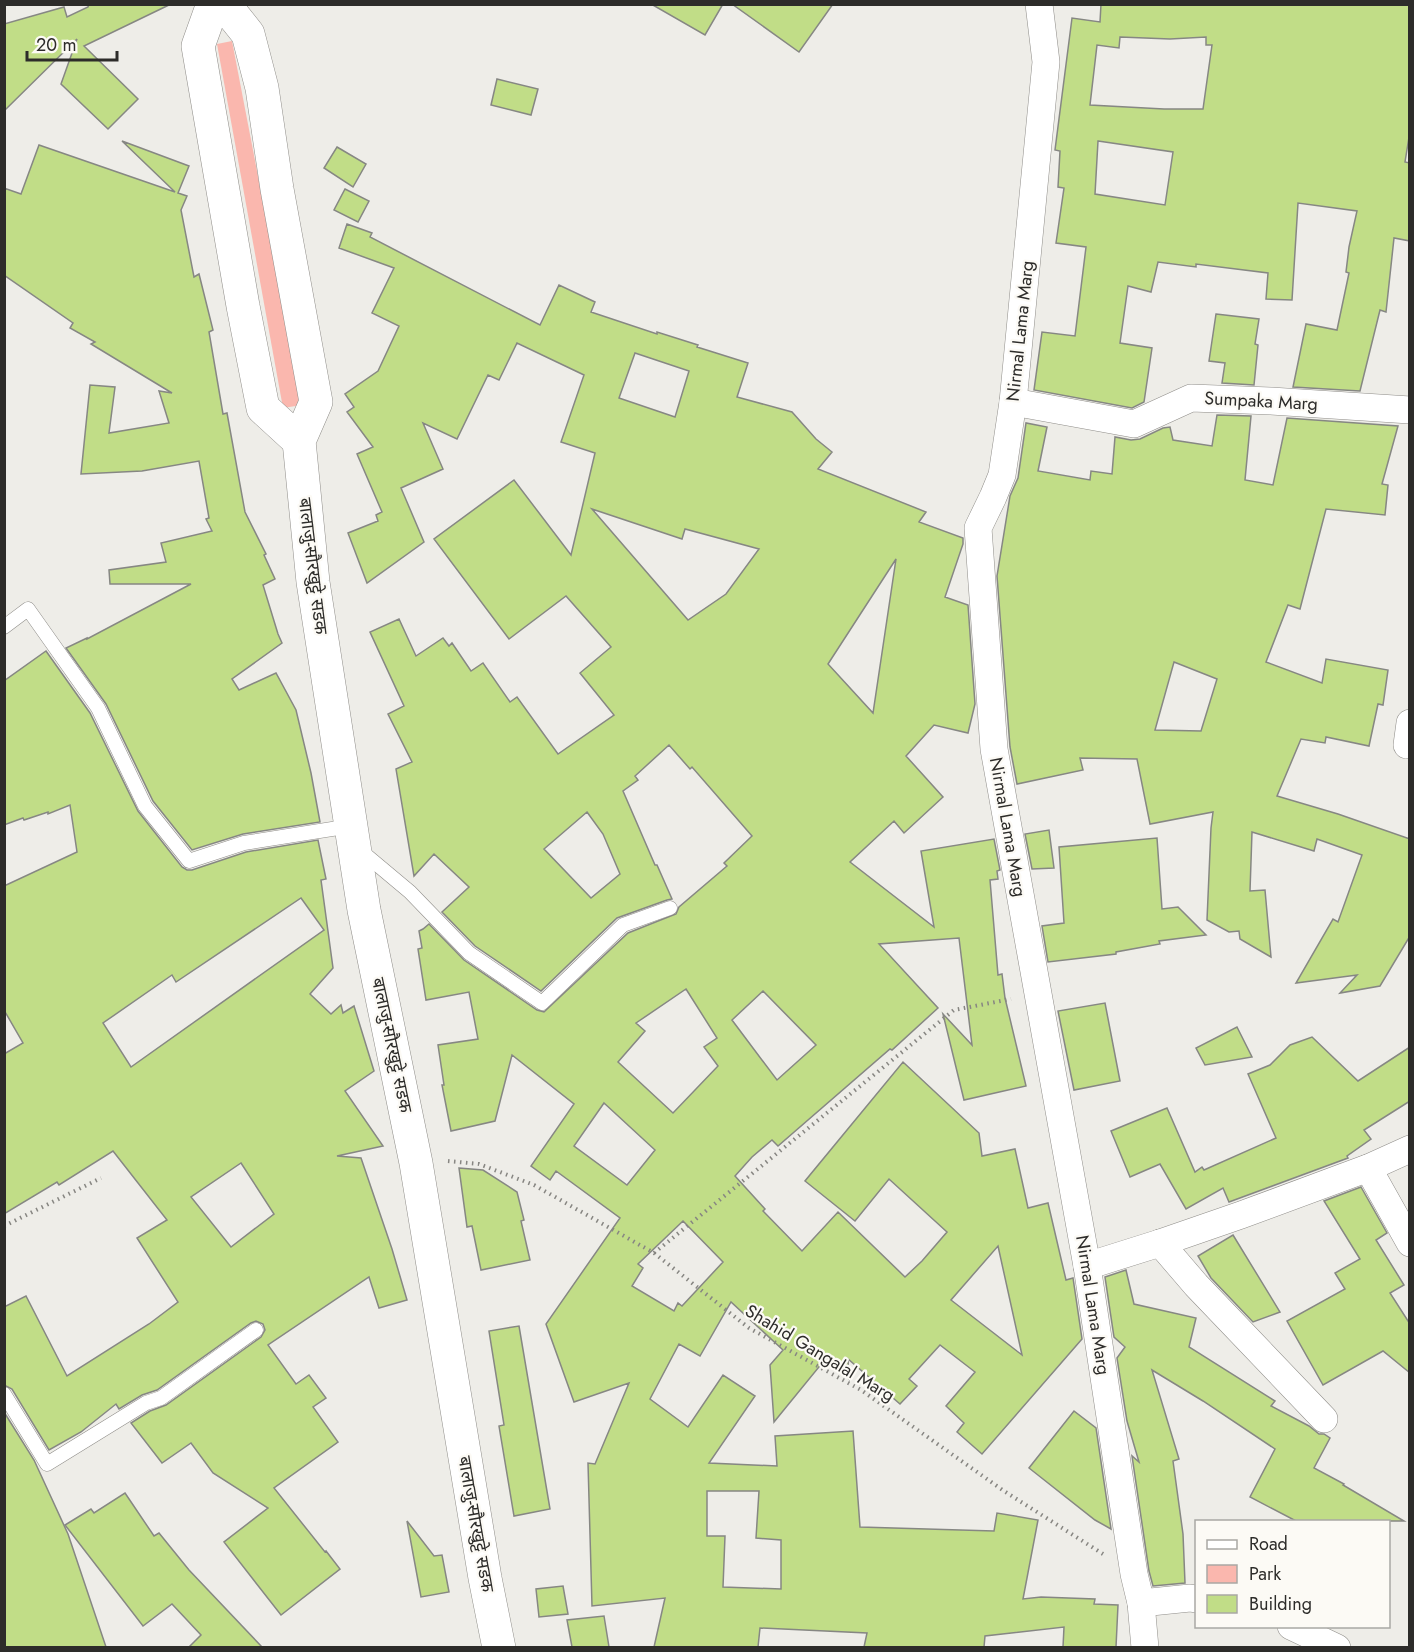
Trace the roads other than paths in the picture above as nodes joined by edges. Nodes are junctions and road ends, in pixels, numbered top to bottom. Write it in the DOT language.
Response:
graph roads {
  1 [pos="213,4"];
  2 [pos="224,4"];
  3 [pos="1039,4"];
  4 [pos="1013,402"];
  5 [pos="1410,410"];
  6 [pos="299,441"];
  7 [pos="4,627"];
  8 [pos="353,836"];
  9 [pos="670,908"];
  10 [pos="1410,1149"];
  11 [pos="1368,1168"];
  12 [pos="1160,1243"];
  13 [pos="1410,1243"];
  14 [pos="1087,1266"];
  15 [pos="256,1330"];
  16 [pos="4,1394"];
  17 [pos="1324,1419"];
  18 [pos="1195,1599"];
  19 [pos="1141,1603"];
  20 [pos="1295,1628"];
  21 [pos="498,1647"];
  22 [pos="1145,1647"];
  23 [pos="1337,1647"];
  1 -- 6 [label="main road"];
  2 -- 6 [label="main road, बालाजु-सौरखुट्टे सडक"];
  3 -- 4 [label="street, Nirmal Lama Marg"];
  4 -- 5 [label="street, Sumpaka Marg"];
  4 -- 14 [label="street, Nirmal Lama Marg"];
  6 -- 8 [label="main road, बालाजु-सौरखुट्टे सडक"];
  7 -- 8 [label="lane"];
  8 -- 9 [label="lane"];
  8 -- 21 [label="main road, बालाजु-सौरखुट्टे सडक"];
  10 -- 11 [label="street"];
  11 -- 12 [label="street"];
  11 -- 13 [label="street"];
  12 -- 14 [label="street"];
  12 -- 17 [label="street"];
  14 -- 19 [label="street, Nirmal Lama Marg"];
  15 -- 16 [label="lane"];
  18 -- 19 [label="street"];
  19 -- 22 [label="street, Nirmal Lama Marg"];
  20 -- 23 [label="street"];
}
